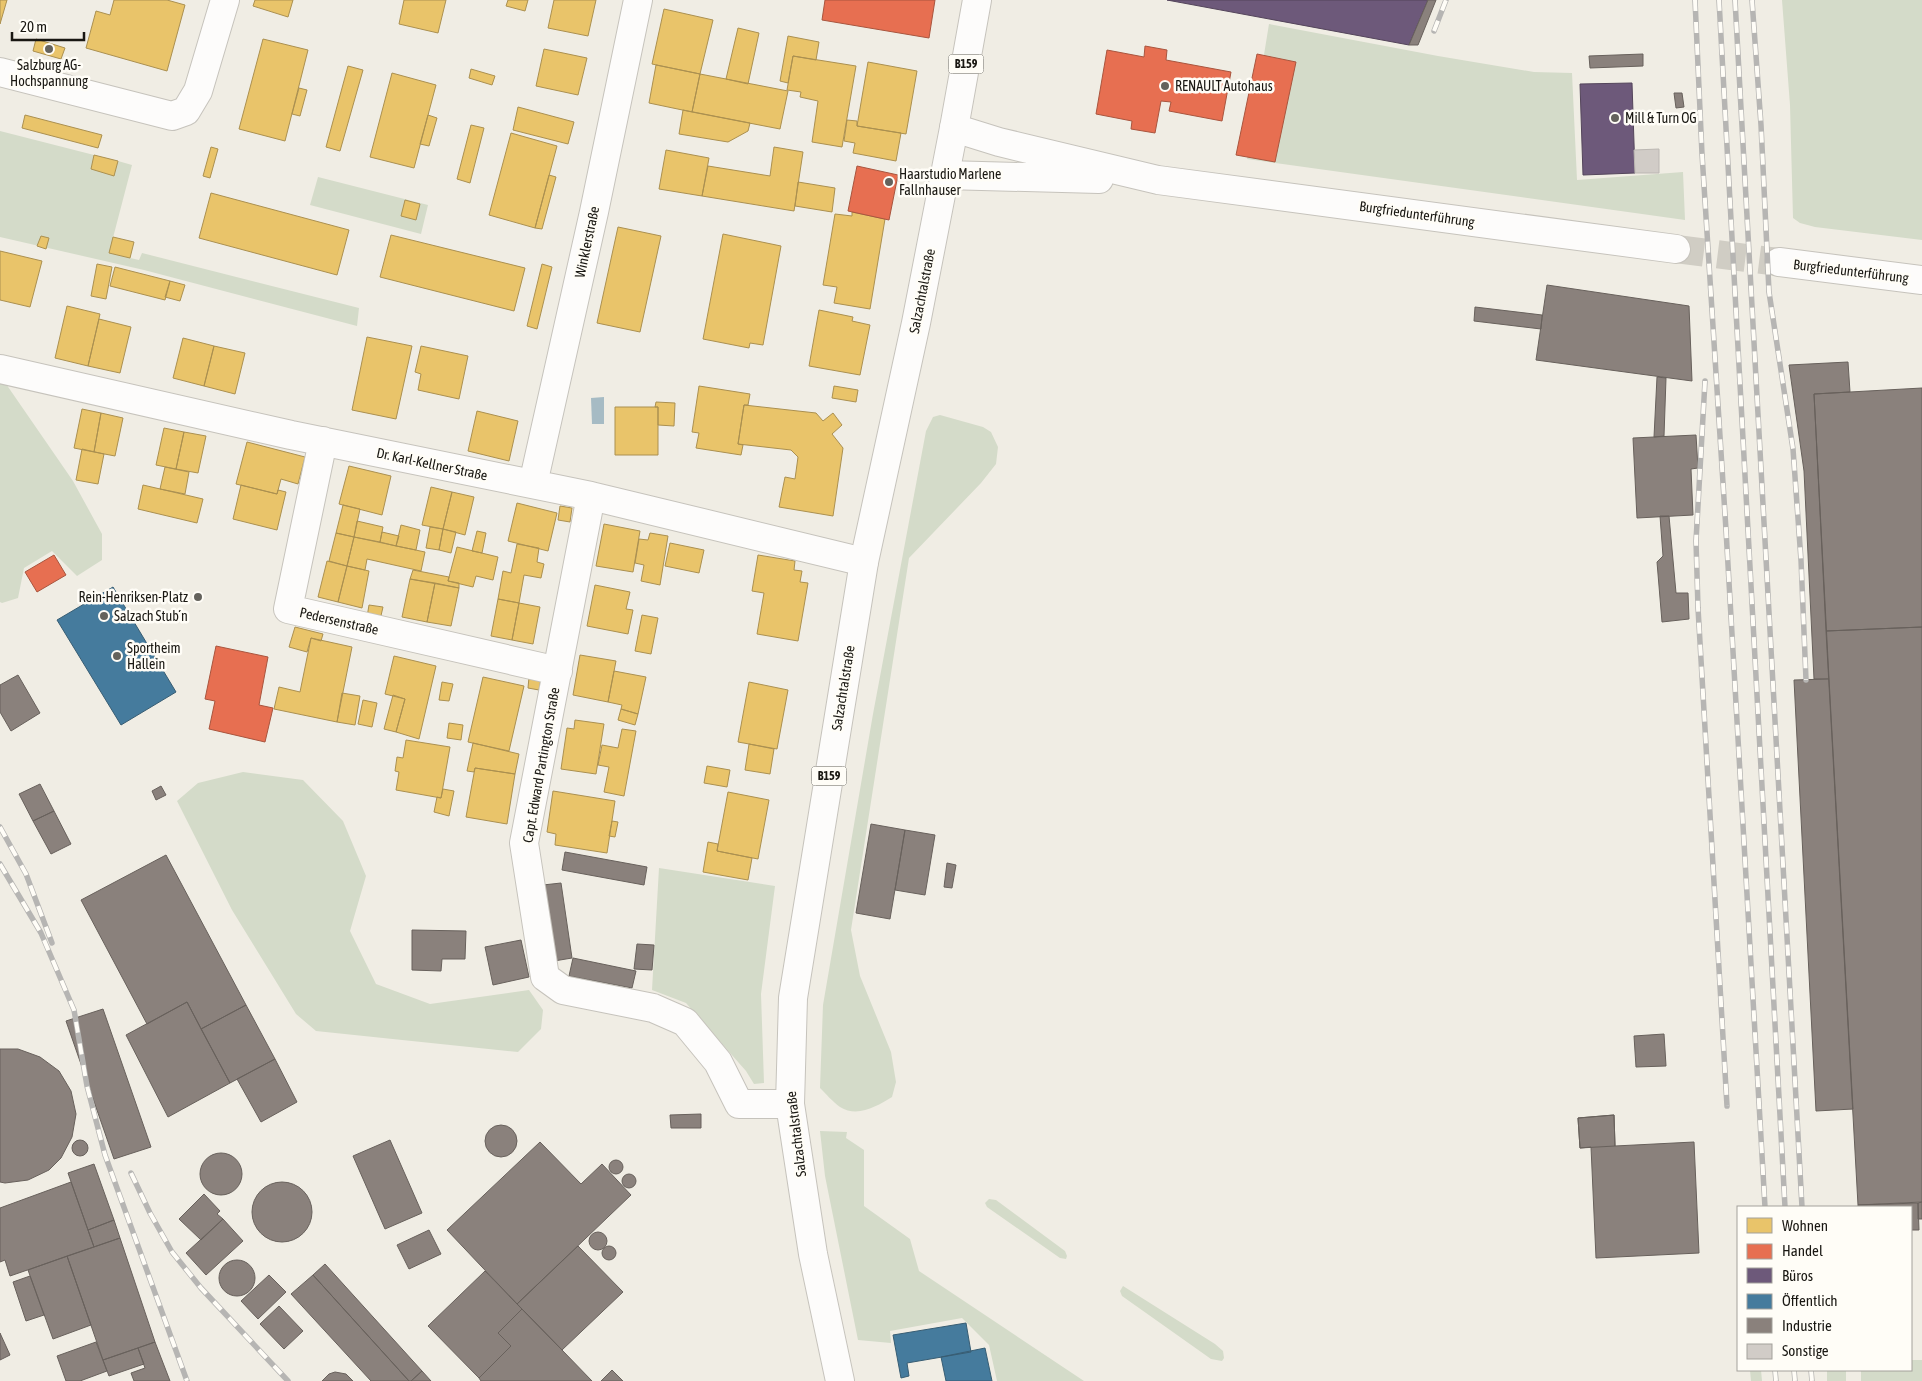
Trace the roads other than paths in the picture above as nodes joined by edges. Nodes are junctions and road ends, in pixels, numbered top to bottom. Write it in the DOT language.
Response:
graph roads {
  1 [pos="225,0"];
  2 [pos="638,0"];
  3 [pos="977,0"];
  4 [pos="0,72"];
  5 [pos="954,128"];
  6 [pos="946,175"];
  7 [pos="1158,180"];
  8 [pos="1676,249"];
  9 [pos="1780,262"];
  10 [pos="1922,280"];
  11 [pos="0,369"];
  12 [pos="323,441"];
  13 [pos="533,484"];
  14 [pos="591,496"];
  15 [pos="864,562"];
  16 [pos="558,671"];
  17 [pos="790,1104"];
  18 [pos="840,1381"];
  1 -- 4 [label="street"];
  2 -- 13 [label="street, Winklerstraße"];
  3 -- 5 [label="street, Salzachtalstraße / B159"];
  5 -- 6 [label="street, Salzachtalstraße / B159"];
  5 -- 7 [label="street, Burgfriedunterführung"];
  6 -- 7 [label="street, Burgfriedunterführung"];
  6 -- 15 [label="street, Salzachtalstraße / B159"];
  7 -- 8 [label="street, Burgfriedunterführung"];
  9 -- 10 [label="street, Burgfriedunterführung"];
  11 -- 12 [label="street, Dr. Karl-Kellner Straße"];
  12 -- 13 [label="street, Dr. Karl-Kellner Straße"];
  12 -- 16 [label="street, Pedersenstraße"];
  13 -- 14 [label="street, Dr. Karl-Kellner Straße"];
  14 -- 15 [label="street, Dr. Karl-Kellner Straße"];
  14 -- 16 [label="street, Capt. Edward Partington Straße"];
  15 -- 17 [label="street, Salzachtalstraße / B159"];
  16 -- 17 [label="street, Capt. Edward Partington Straße"];
  17 -- 18 [label="street, Salzachtalstraße / B159"];
}
